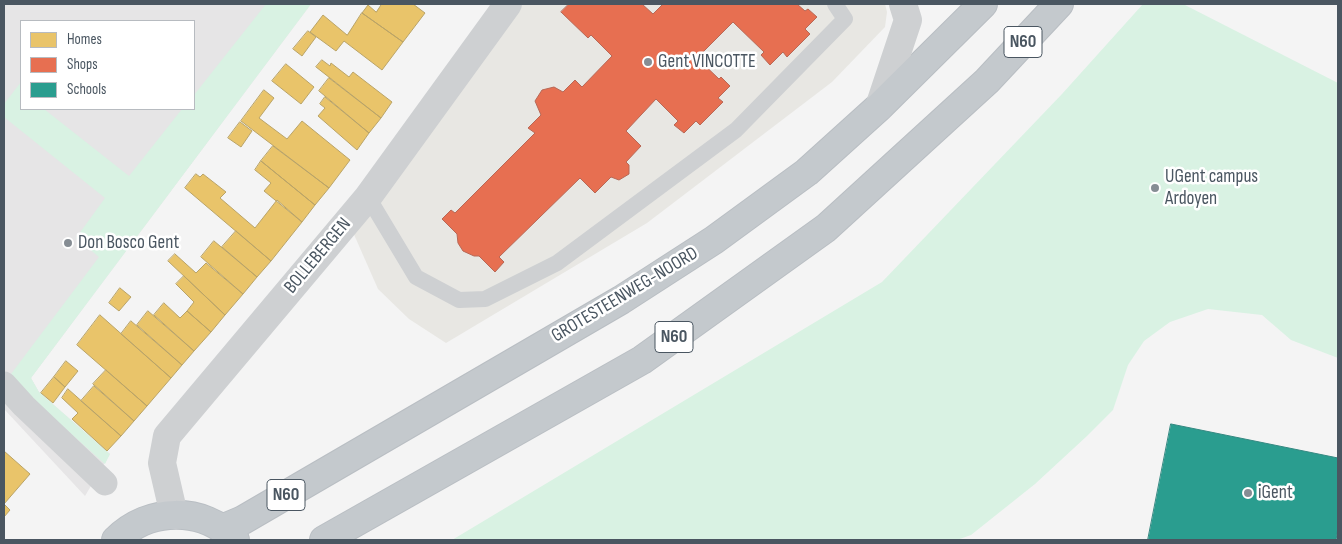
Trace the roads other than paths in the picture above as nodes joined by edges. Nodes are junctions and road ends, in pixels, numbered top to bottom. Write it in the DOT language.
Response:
graph roads {
  1 [pos="508,4"];
  2 [pos="835,4"];
  3 [pos="903,4"];
  4 [pos="983,4"];
  5 [pos="1059,4"];
  6 [pos="878,107"];
  7 [pos="368,197"];
  8 [pos="4,384"];
  9 [pos="105,483"];
  10 [pos="174,514"];
  11 [pos="229,534"];
  12 [pos="116,540"];
  13 [pos="324,540"];
  1 -- 7 [label="street, BOLLEBERGEN"];
  2 -- 7 [label="lane"];
  3 -- 6 [label="street"];
  4 -- 6 [label="highway, GROTESTEENWEG-NOORD / N60"];
  5 -- 13 [label="highway, N60"];
  6 -- 11 [label="highway, GROTESTEENWEG-NOORD / N60"];
  7 -- 10 [label="street, BOLLEBERGEN"];
  8 -- 9 [label="street"];
  10 -- 11 [label="highway, GROTESTEENWEG-NOORD / N60"];
  10 -- 12 [label="highway, GROTESTEENWEG-NOORD / N60"];
}
